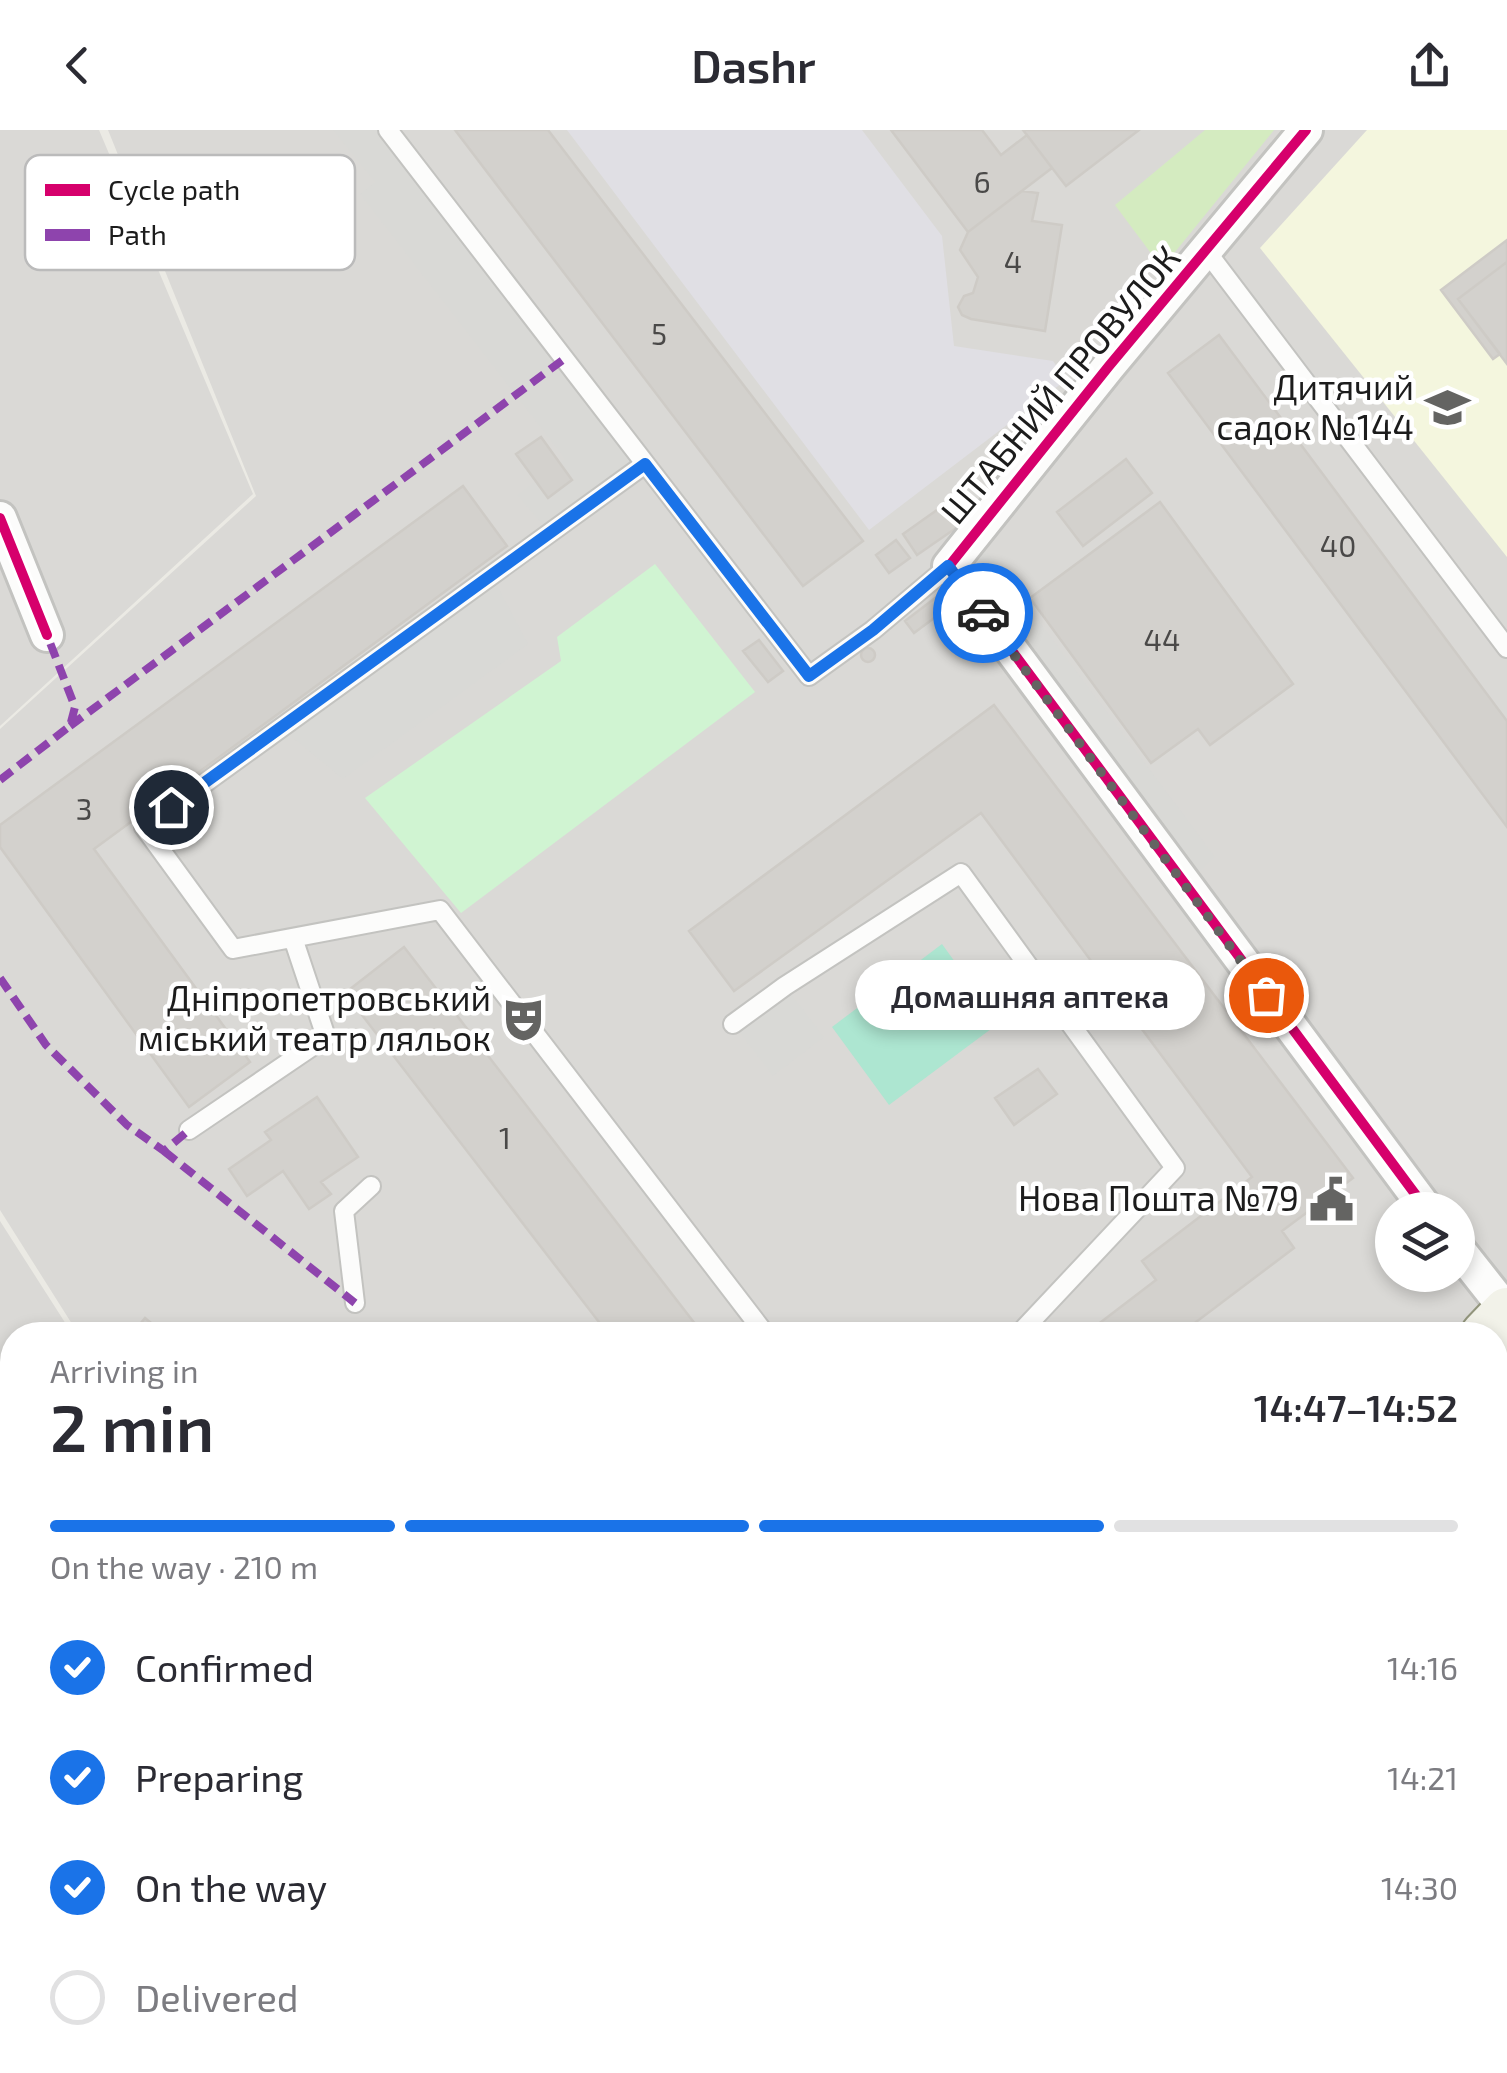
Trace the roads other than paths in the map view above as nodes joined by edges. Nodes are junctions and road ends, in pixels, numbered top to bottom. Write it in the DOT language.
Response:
graph roads {
  1 [pos="388,130"];
  2 [pos="1306,130"];
  3 [pos="1207,252"];
  4 [pos="645,464"];
  5 [pos="0,518"];
  6 [pos="948,566"];
  7 [pos="48,635"];
  8 [pos="1507,648"];
  9 [pos="293,938"];
  10 [pos="733,1024"];
  11 [pos="190,1130"];
  12 [pos="371,1186"];
  13 [pos="1414,1192"];
  14 [pos="1475,1271"];
  15 [pos="355,1304"];
  16 [pos="1507,1312"];
  17 [pos="756,1322"];
  18 [pos="1030,1322"];
  1 -- 4 [label="lane"];
  2 -- 3 [label="street, ШТАБНИЙ ПРОВУЛОК"];
  3 -- 6 [label="street, ШТАБНИЙ ПРОВУЛОК"];
  3 -- 8 [label="lane"];
  4 -- 6 [label="lane"];
  4 -- 9 [label="lane"];
  5 -- 7 [label="street"];
  6 -- 13 [label="street, ШТАБНИЙ ПРОВУЛОК"];
  9 -- 11 [label="lane"];
  9 -- 17 [label="lane"];
  10 -- 18 [label="lane"];
  12 -- 15 [label="lane"];
  14 -- 16 [label="street"];
}
